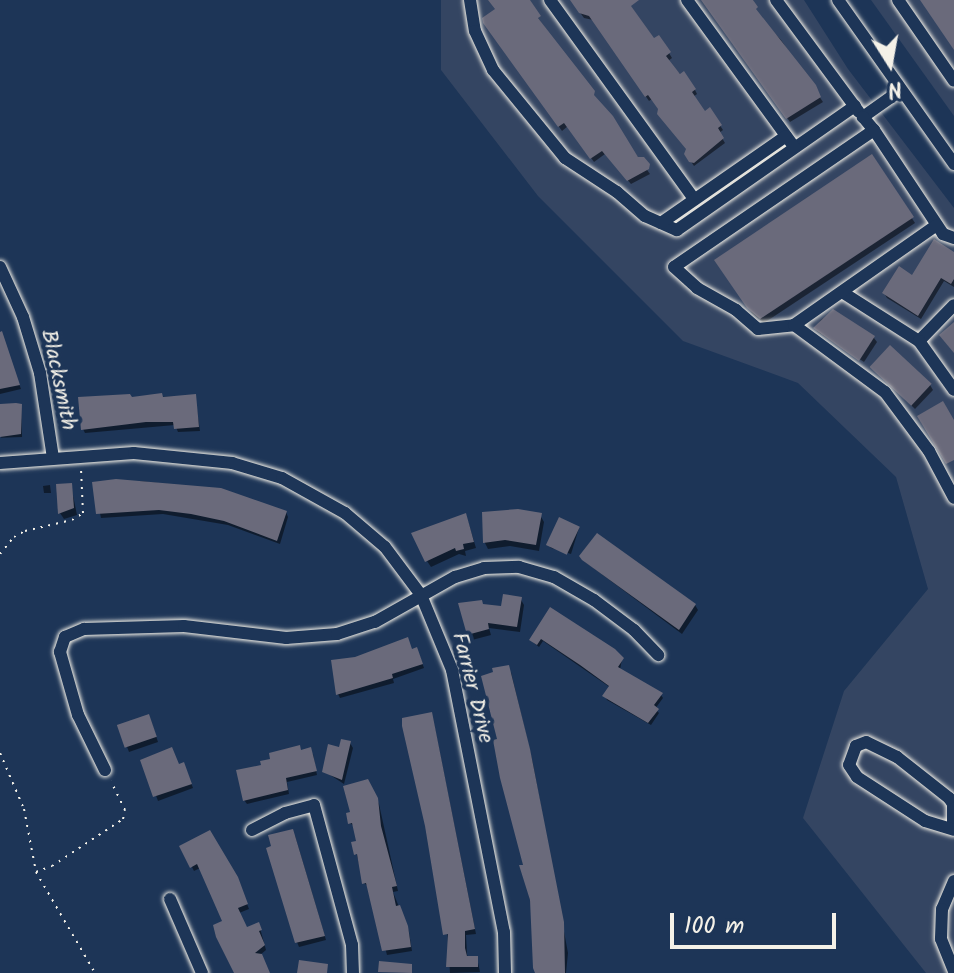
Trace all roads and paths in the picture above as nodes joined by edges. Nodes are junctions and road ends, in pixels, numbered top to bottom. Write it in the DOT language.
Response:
graph roads {
  1 [pos="470,0"];
  2 [pos="550,0"];
  3 [pos="687,0"];
  4 [pos="776,0"];
  5 [pos="898,0"];
  6 [pos="843,2"];
  7 [pos="954,81"];
  8 [pos="901,90"];
  9 [pos="855,106"];
  10 [pos="863,117"];
  11 [pos="874,130"];
  12 [pos="786,136"];
  13 [pos="793,148"];
  14 [pos="954,164"];
  15 [pos="694,199"];
  16 [pos="661,223"];
  17 [pos="937,225"];
  18 [pos="954,238"];
  19 [pos="0,267"];
  20 [pos="842,292"];
  21 [pos="954,305"];
  22 [pos="794,325"];
  23 [pos="919,341"];
  24 [pos="954,390"];
  25 [pos="80,456"];
  26 [pos="53,458"];
  27 [pos="0,463"];
  28 [pos="949,474"];
  29 [pos="954,498"];
  30 [pos="0,554"];
  31 [pos="421,595"];
  32 [pos="658,655"];
  33 [pos="0,753"];
  34 [pos="105,770"];
  35 [pos="953,829"];
  36 [pos="252,830"];
  37 [pos="36,872"];
  38 [pos="954,881"];
  39 [pos="170,899"];
  40 [pos="954,972"];
  41 [pos="95,973"];
  42 [pos="202,973"];
  43 [pos="353,973"];
  44 [pos="505,973"];
  1 -- 16 [label="street"];
  2 -- 15 [label="street"];
  3 -- 12 [label="street"];
  4 -- 9 [label="street"];
  5 -- 7 [label="street"];
  6 -- 8 [label="street"];
  8 -- 10 [label="street"];
  8 -- 14 [label="street"];
  9 -- 10 [label="street"];
  9 -- 13 [label="street"];
  10 -- 11 [label="street"];
  11 -- 17 [label="street"];
  11 -- 22 [label="street"];
  12 -- 13 [label="street"];
  12 -- 15 [label="street"];
  13 -- 16 [label="street"];
  15 -- 16 [label="street"];
  17 -- 18 [label="street"];
  17 -- 20 [label="street"];
  19 -- 26 [label="street, Blacksmith"];
  20 -- 22 [label="street"];
  20 -- 23 [label="street"];
  21 -- 23 [label="street"];
  22 -- 28 [label="street"];
  23 -- 24 [label="street"];
  25 -- 26 [label="street, Farrier Drive"];
  25 -- 30 [label="path"];
  25 -- 31 [label="street, Farrier Drive"];
  26 -- 27 [label="street, Farrier Drive"];
  28 -- 29 [label="street"];
  31 -- 32 [label="street"];
  31 -- 34 [label="street"];
  31 -- 44 [label="street, Farrier Drive"];
  33 -- 37 [label="path"];
  34 -- 37 [label="path"];
  35 -- 35 [label="street"];
  36 -- 43 [label="street"];
  37 -- 41 [label="path"];
  38 -- 40 [label="street"];
  39 -- 42 [label="street"];
}
